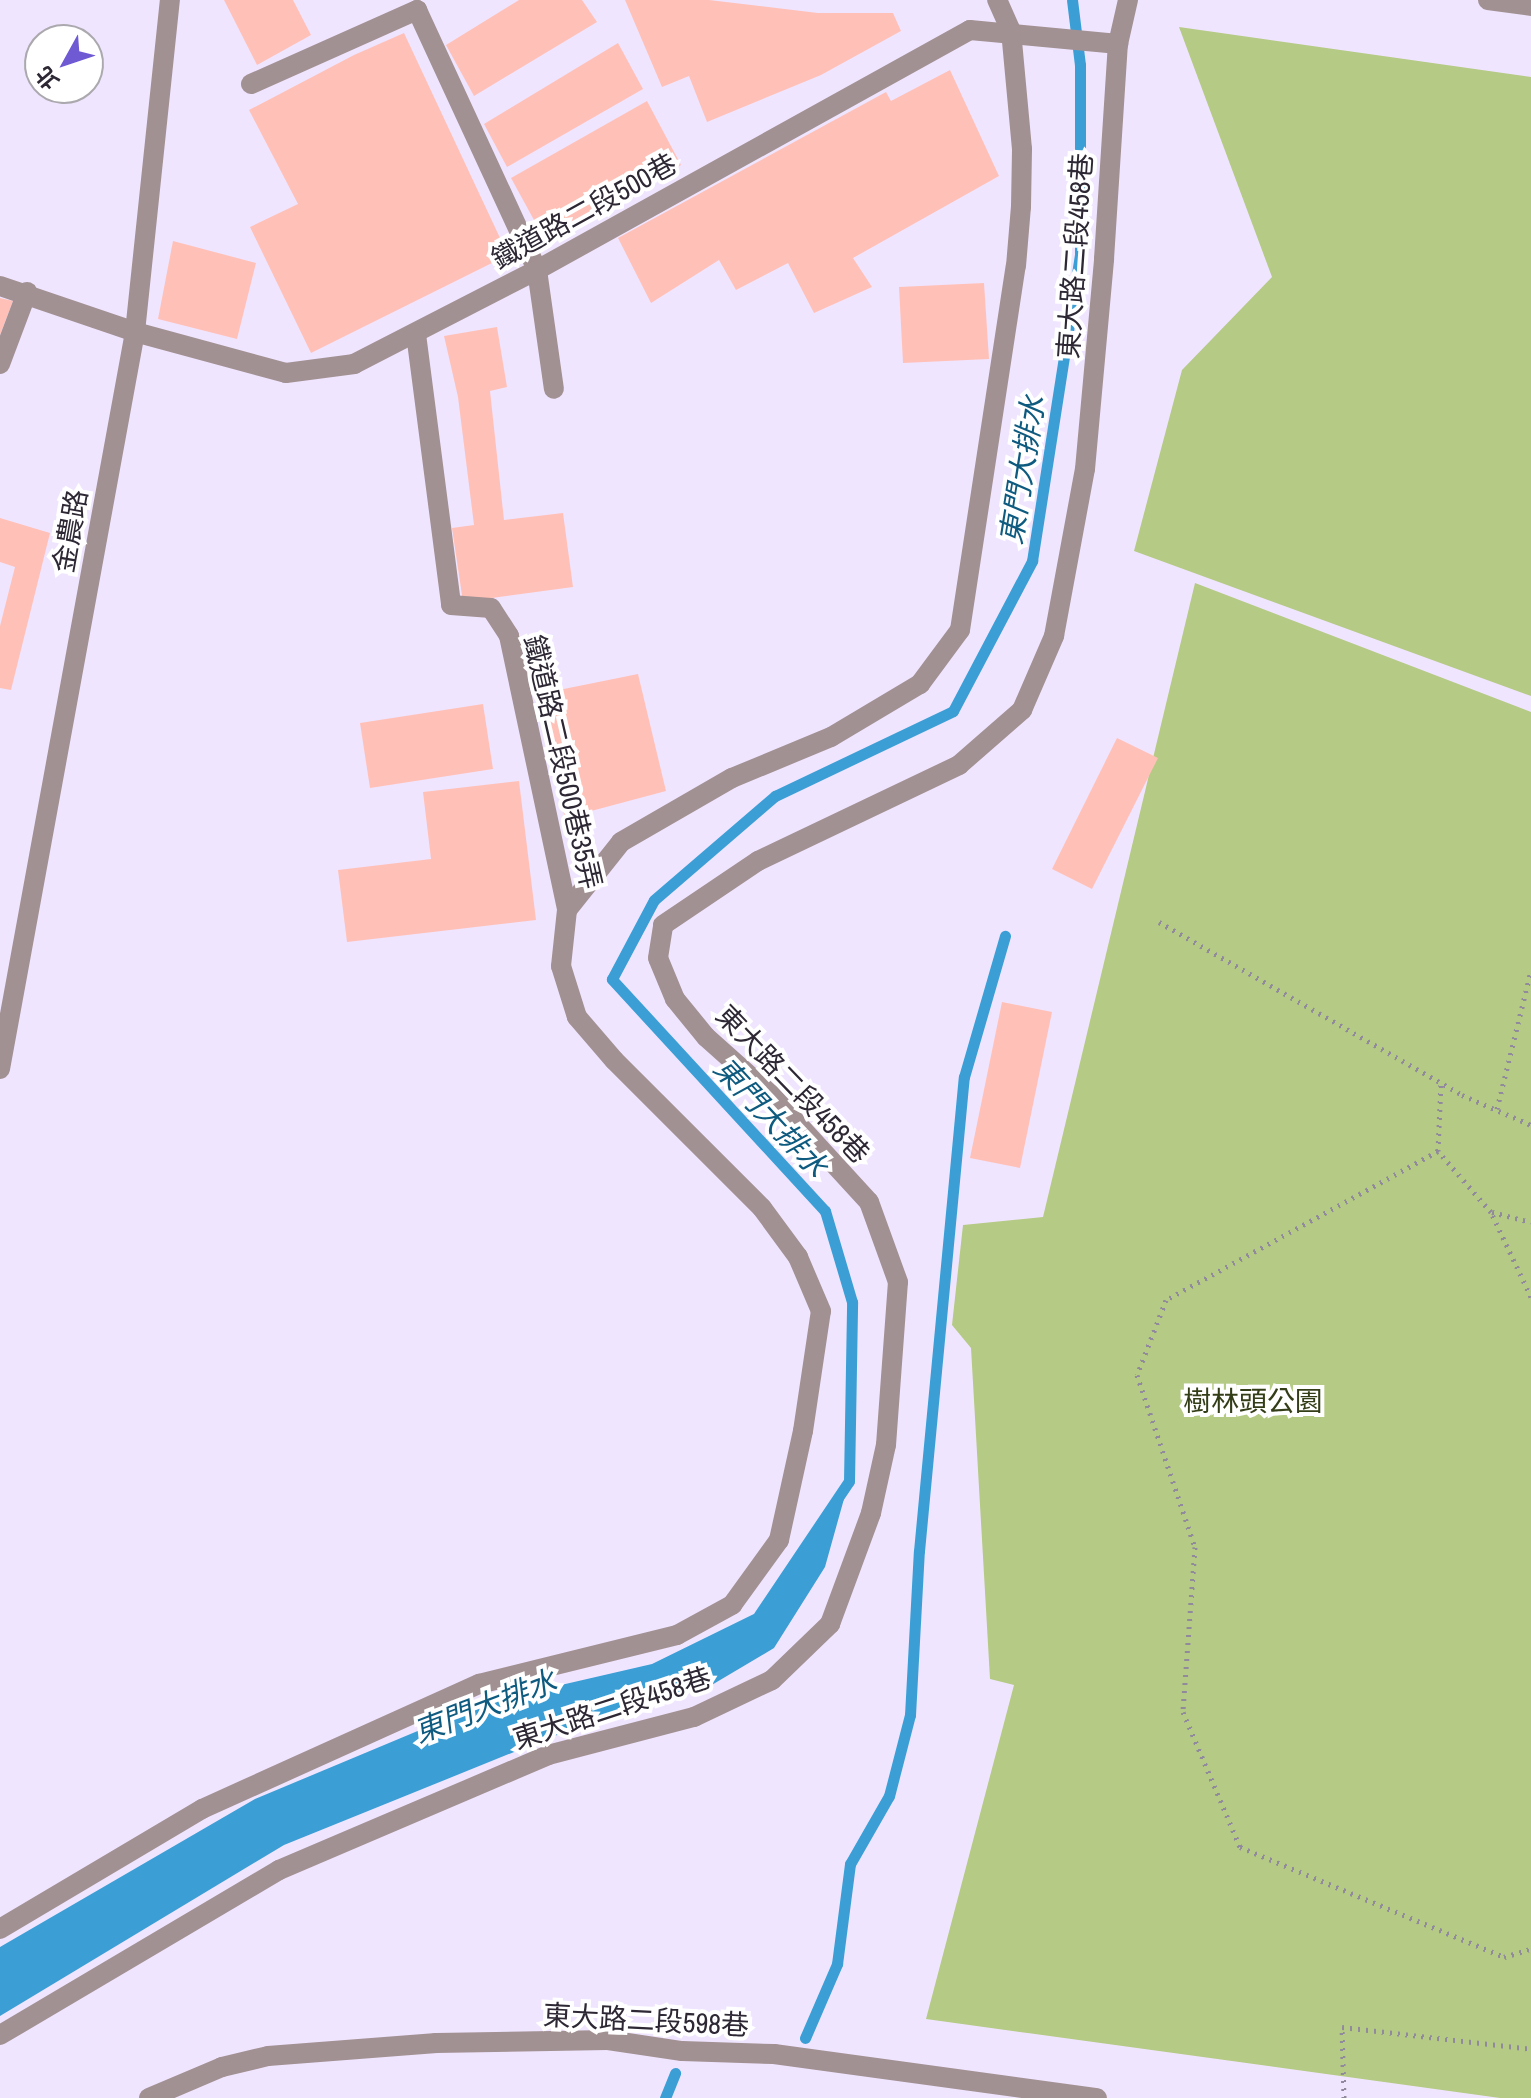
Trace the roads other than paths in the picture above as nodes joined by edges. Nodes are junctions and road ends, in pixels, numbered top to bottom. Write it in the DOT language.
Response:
graph roads {
  1 [pos="170,0"];
  2 [pos="997,0"];
  3 [pos="1128,0"];
  4 [pos="1488,0"];
  5 [pos="1531,6"];
  6 [pos="1011,31"];
  7 [pos="1118,44"];
  8 [pos="251,84"];
  9 [pos="537,270"];
  10 [pos="0,286"];
  11 [pos="27,292"];
  12 [pos="135,332"];
  13 [pos="416,334"];
  14 [pos="0,364"];
  15 [pos="554,389"];
  16 [pos="567,910"];
  17 [pos="9,970"];
  18 [pos="0,1069"];
  19 [pos="0,1929"];
  20 [pos="0,2035"];
  21 [pos="149,2098"];
  22 [pos="1097,2098"];
  1 -- 12 [label="street, 金農路"];
  2 -- 6 [label="street"];
  3 -- 7 [label="street, 東大路二段458巷"];
  4 -- 5 [label="street"];
  6 -- 7 [label="street, 鐵道路二段500巷"];
  6 -- 9 [label="street, 鐵道路二段500巷"];
  6 -- 16 [label="street"];
  7 -- 20 [label="street, 東大路二段458巷"];
  8 -- 9 [label="street"];
  9 -- 13 [label="street, 鐵道路二段500巷"];
  9 -- 15 [label="street"];
  10 -- 11 [label="street, 鐵道路二段500巷"];
  11 -- 12 [label="street, 鐵道路二段500巷"];
  11 -- 14 [label="street"];
  12 -- 13 [label="street, 鐵道路二段500巷"];
  12 -- 17 [label="street, 金農路"];
  13 -- 16 [label="street, 鐵道路二段500巷35弄"];
  16 -- 19 [label="street"];
  17 -- 18 [label="street, 金農路"];
  21 -- 22 [label="street, 東大路二段598巷"];
}
